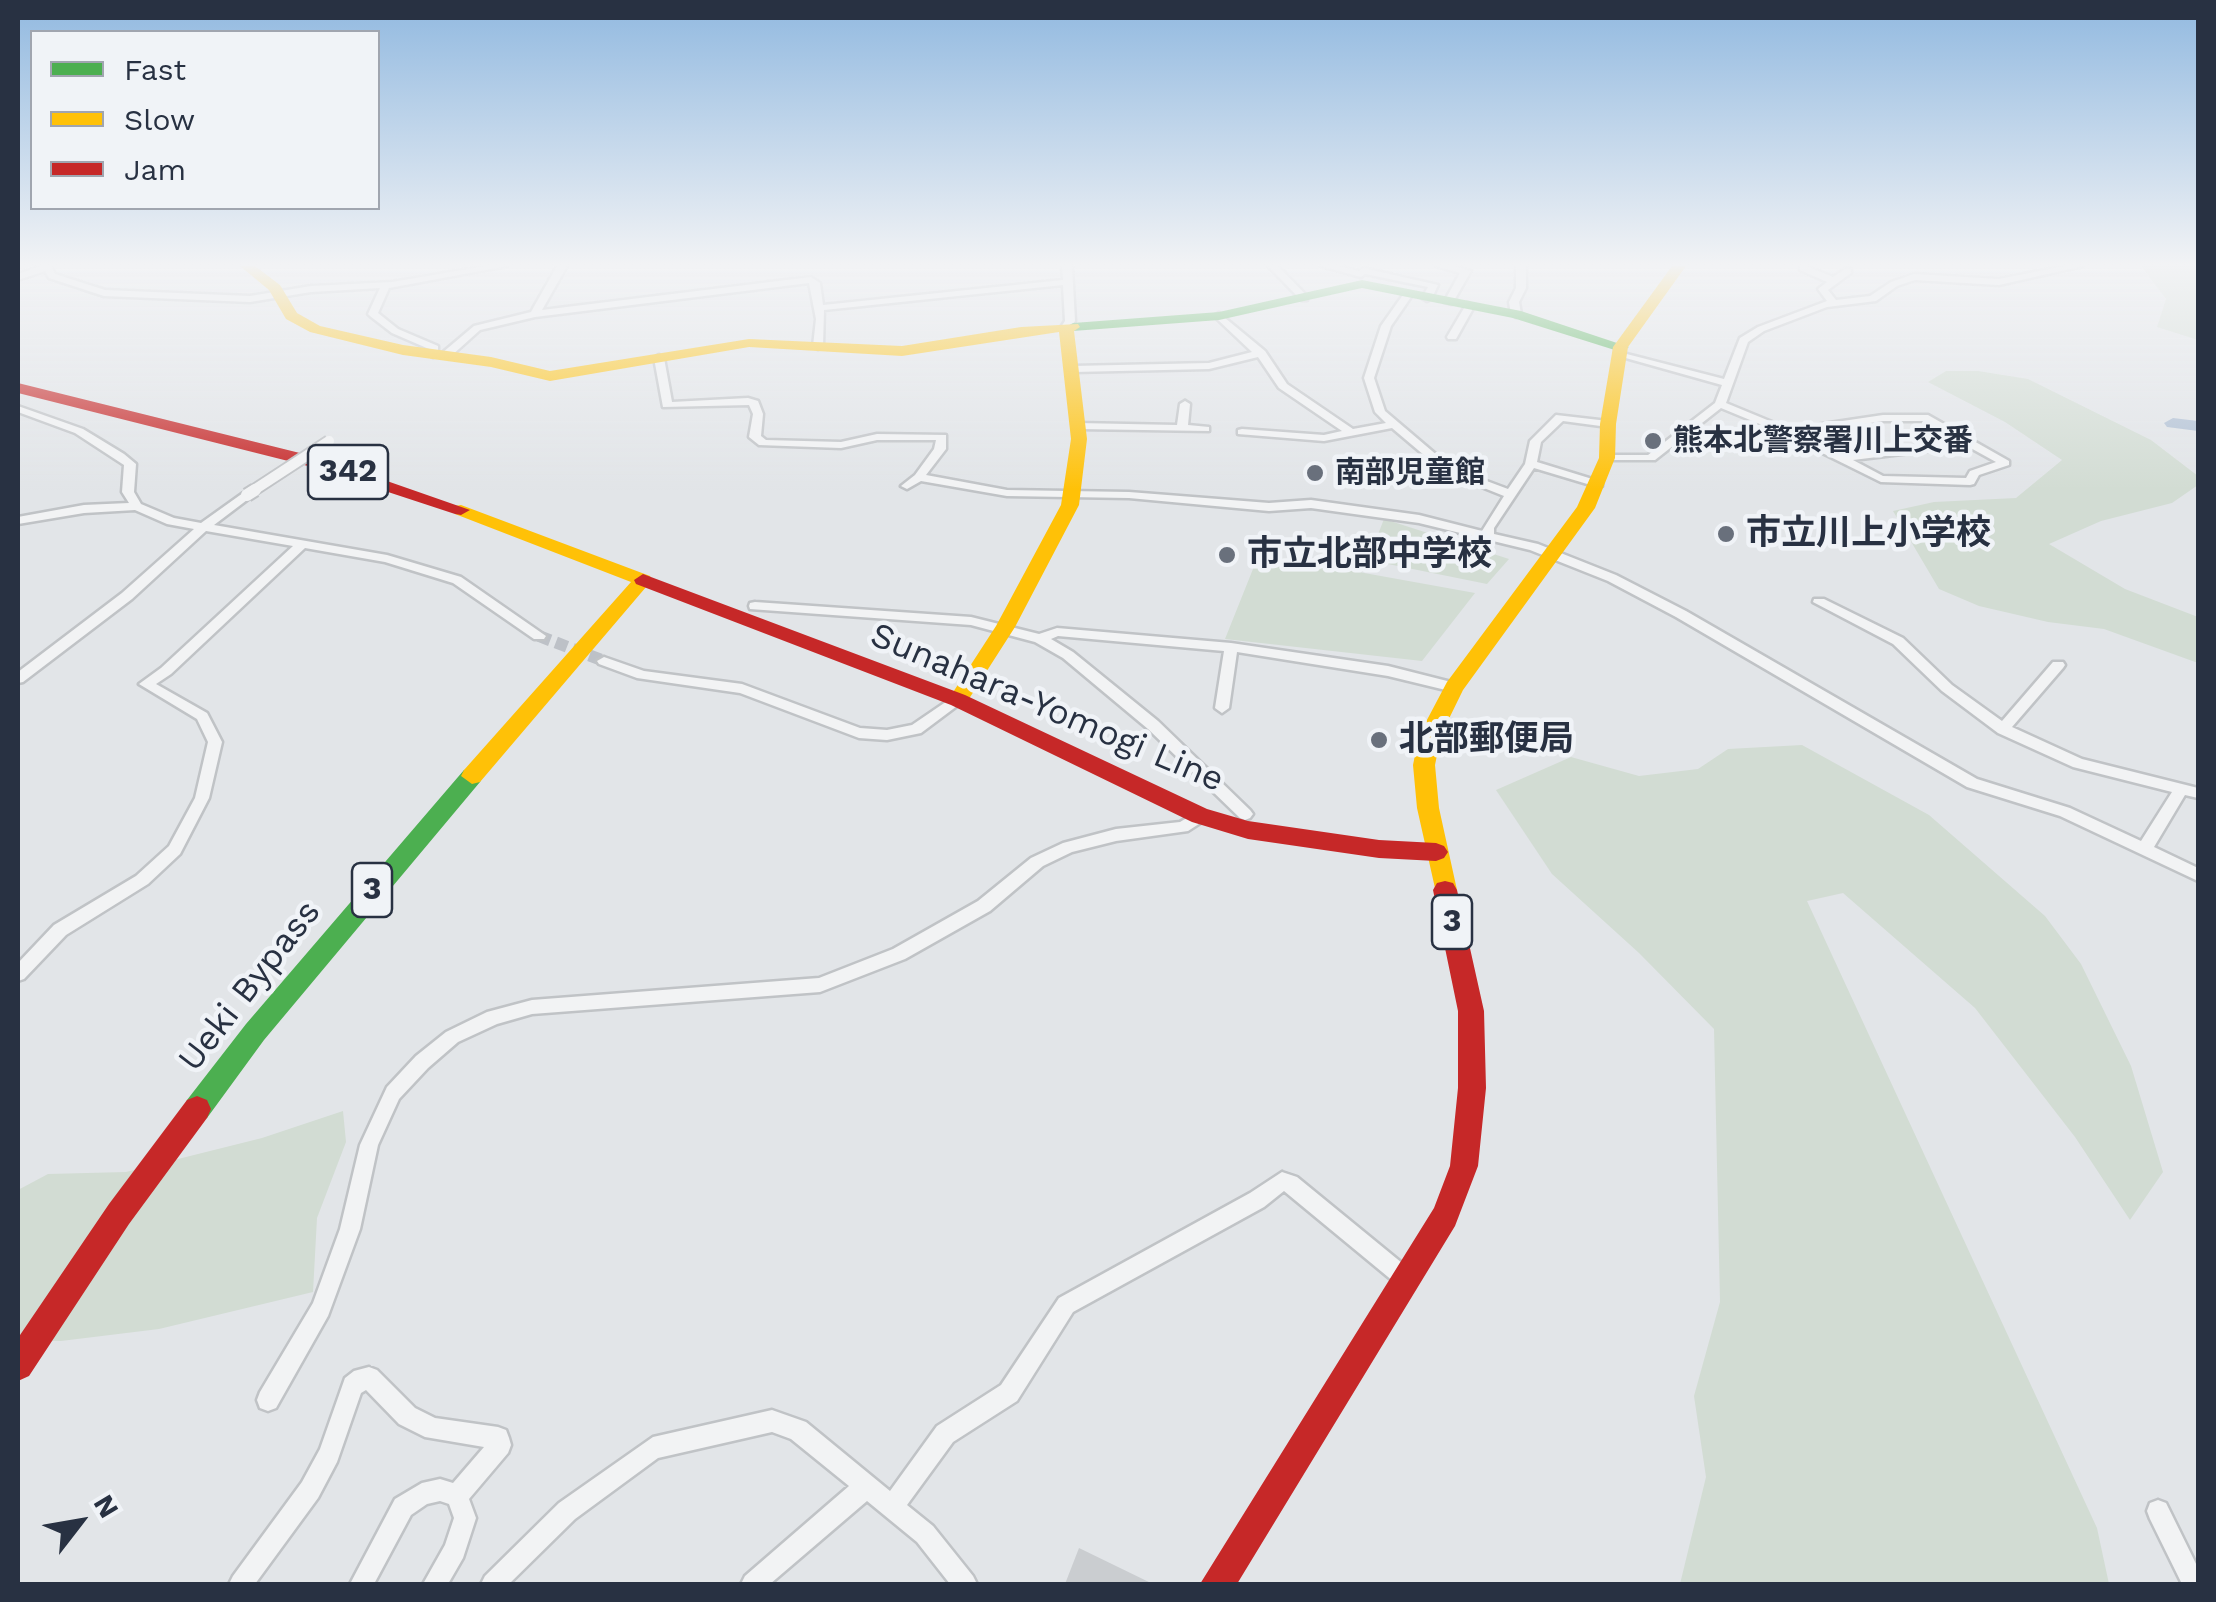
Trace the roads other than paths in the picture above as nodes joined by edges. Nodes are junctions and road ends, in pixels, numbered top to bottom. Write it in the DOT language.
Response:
graph roads {
  1 [pos="368,341"];
  2 [pos="419,341"];
  3 [pos="459,341"];
  4 [pos="820,341"];
  5 [pos="972,341"];
  6 [pos="1068,341"];
  7 [pos="1247,341"];
  8 [pos="1381,341"];
  9 [pos="1593,341"];
  10 [pos="1625,341"];
  11 [pos="1744,341"];
  12 [pos="818,346"];
  13 [pos="1620,350"];
  14 [pos="1261,353"];
  15 [pos="439,355"];
  16 [pos="659,358"];
  17 [pos="1073,369"];
  18 [pos="1728,383"];
  19 [pos="18,388"];
  20 [pos="1185,404"];
  21 [pos="1720,404"];
  22 [pos="18,409"];
  23 [pos="1608,424"];
  24 [pos="1392,425"];
  25 [pos="1078,426"];
  26 [pos="1182,428"];
  27 [pos="1242,432"];
  28 [pos="1788,432"];
  29 [pos="1353,434"];
  30 [pos="329,441"];
  31 [pos="1969,442"];
  32 [pos="1198,449"];
  33 [pos="1607,458"];
  34 [pos="1844,458"];
  35 [pos="1531,464"];
  36 [pos="919,477"];
  37 [pos="1598,484"];
  38 [pos="907,486"];
  39 [pos="1074,493"];
  40 [pos="1510,494"];
  41 [pos="138,506"];
  42 [pos="18,521"];
  43 [pos="202,528"];
  44 [pos="1488,534"];
  45 [pos="303,543"];
  46 [pos="1553,554"];
  47 [pos="643,580"];
  48 [pos="1818,602"];
  49 [pos="755,606"];
  50 [pos="1006,628"];
  51 [pos="539,636"];
  52 [pos="1040,639"];
  53 [pos="1230,647"];
  54 [pos="604,661"];
  55 [pos="2058,666"];
  56 [pos="18,680"];
  57 [pos="1454,687"];
  58 [pos="958,700"];
  59 [pos="1222,708"];
  60 [pos="2003,729"];
  61 [pos="2190,791"];
  62 [pos="1244,814"];
  63 [pos="1200,816"];
  64 [pos="2145,848"];
  65 [pos="1436,852"];
  66 [pos="2198,874"];
  67 [pos="60,930"];
  68 [pos="18,961"];
  69 [pos="18,974"];
  70 [pos="1406,1279"];
  71 [pos="18,1364"];
  72 [pos="268,1400"];
  73 [pos="866,1487"];
  74 [pos="457,1496"];
  75 [pos="892,1507"];
  76 [pos="2158,1511"];
  77 [pos="240,1584"];
  78 [pos="362,1584"];
  79 [pos="435,1584"];
  80 [pos="493,1584"];
  81 [pos="753,1584"];
  82 [pos="966,1584"];
  83 [pos="1218,1584"];
  84 [pos="2194,1584"];
  1 -- 15 [label="main road"];
  2 -- 15 [label="street"];
  3 -- 15 [label="street"];
  4 -- 12 [label="street"];
  5 -- 12 [label="main road"];
  6 -- 17 [label="main road"];
  7 -- 14 [label="street"];
  8 -- 24 [label="street"];
  9 -- 13 [label="main road"];
  10 -- 13 [label="main road, 3"];
  11 -- 18 [label="street"];
  12 -- 16 [label="main road"];
  13 -- 18 [label="street"];
  13 -- 23 [label="main road, 3"];
  14 -- 17 [label="street"];
  14 -- 29 [label="street"];
  15 -- 16 [label="main road"];
  16 -- 36 [label="street"];
  17 -- 25 [label="main road"];
  18 -- 21 [label="street"];
  19 -- 47 [label="main road, 342"];
  20 -- 26 [label="street"];
  21 -- 28 [label="street"];
  21 -- 33 [label="street"];
  22 -- 41 [label="street"];
  23 -- 33 [label="main road, 3"];
  23 -- 35 [label="street"];
  24 -- 29 [label="street"];
  24 -- 40 [label="street"];
  25 -- 26 [label="street"];
  25 -- 39 [label="main road"];
  26 -- 32 [label="street"];
  27 -- 29 [label="street"];
  28 -- 31 [label="street"];
  28 -- 34 [label="street"];
  30 -- 43 [label="street, bridge"];
  31 -- 34 [label="street"];
  31 -- 34 [label="street"];
  33 -- 37 [label="main road, 3"];
  35 -- 37 [label="street"];
  35 -- 40 [label="street"];
  36 -- 38 [label="street"];
  36 -- 39 [label="street"];
  37 -- 46 [label="main road, 3"];
  39 -- 44 [label="street"];
  39 -- 50 [label="main road"];
  40 -- 44 [label="street"];
  41 -- 42 [label="street"];
  41 -- 43 [label="street"];
  43 -- 45 [label="street"];
  43 -- 56 [label="street"];
  44 -- 46 [label="street"];
  45 -- 51 [label="street"];
  45 -- 67 [label="street"];
  46 -- 57 [label="main road, 3"];
  46 -- 64 [label="street"];
  47 -- 58 [label="main road, Sunahara-Yomogi Line / 342"];
  47 -- 71 [label="main road, Ueki Bypass / 3"];
  48 -- 60 [label="street"];
  49 -- 50 [label="street"];
  50 -- 52 [label="street"];
  50 -- 58 [label="main road"];
  52 -- 53 [label="street"];
  52 -- 62 [label="street"];
  53 -- 57 [label="street"];
  53 -- 59 [label="street"];
  54 -- 58 [label="street"];
  55 -- 60 [label="street"];
  57 -- 65 [label="main road, 3"];
  58 -- 63 [label="main road, Sunahara-Yomogi Line / 342"];
  60 -- 61 [label="street"];
  61 -- 64 [label="street"];
  63 -- 65 [label="main road, Sunahara-Yomogi Line / 342"];
  63 -- 72 [label="street"];
  64 -- 66 [label="street"];
  65 -- 70 [label="main road, 3"];
  67 -- 68 [label="street"];
  67 -- 69 [label="street"];
  70 -- 75 [label="street"];
  70 -- 83 [label="main road, 3"];
  73 -- 75 [label="street"];
  73 -- 80 [label="street"];
  73 -- 81 [label="street"];
  74 -- 77 [label="street"];
  74 -- 78 [label="street"];
  74 -- 79 [label="street"];
  75 -- 82 [label="street"];
  76 -- 84 [label="street"];
}
